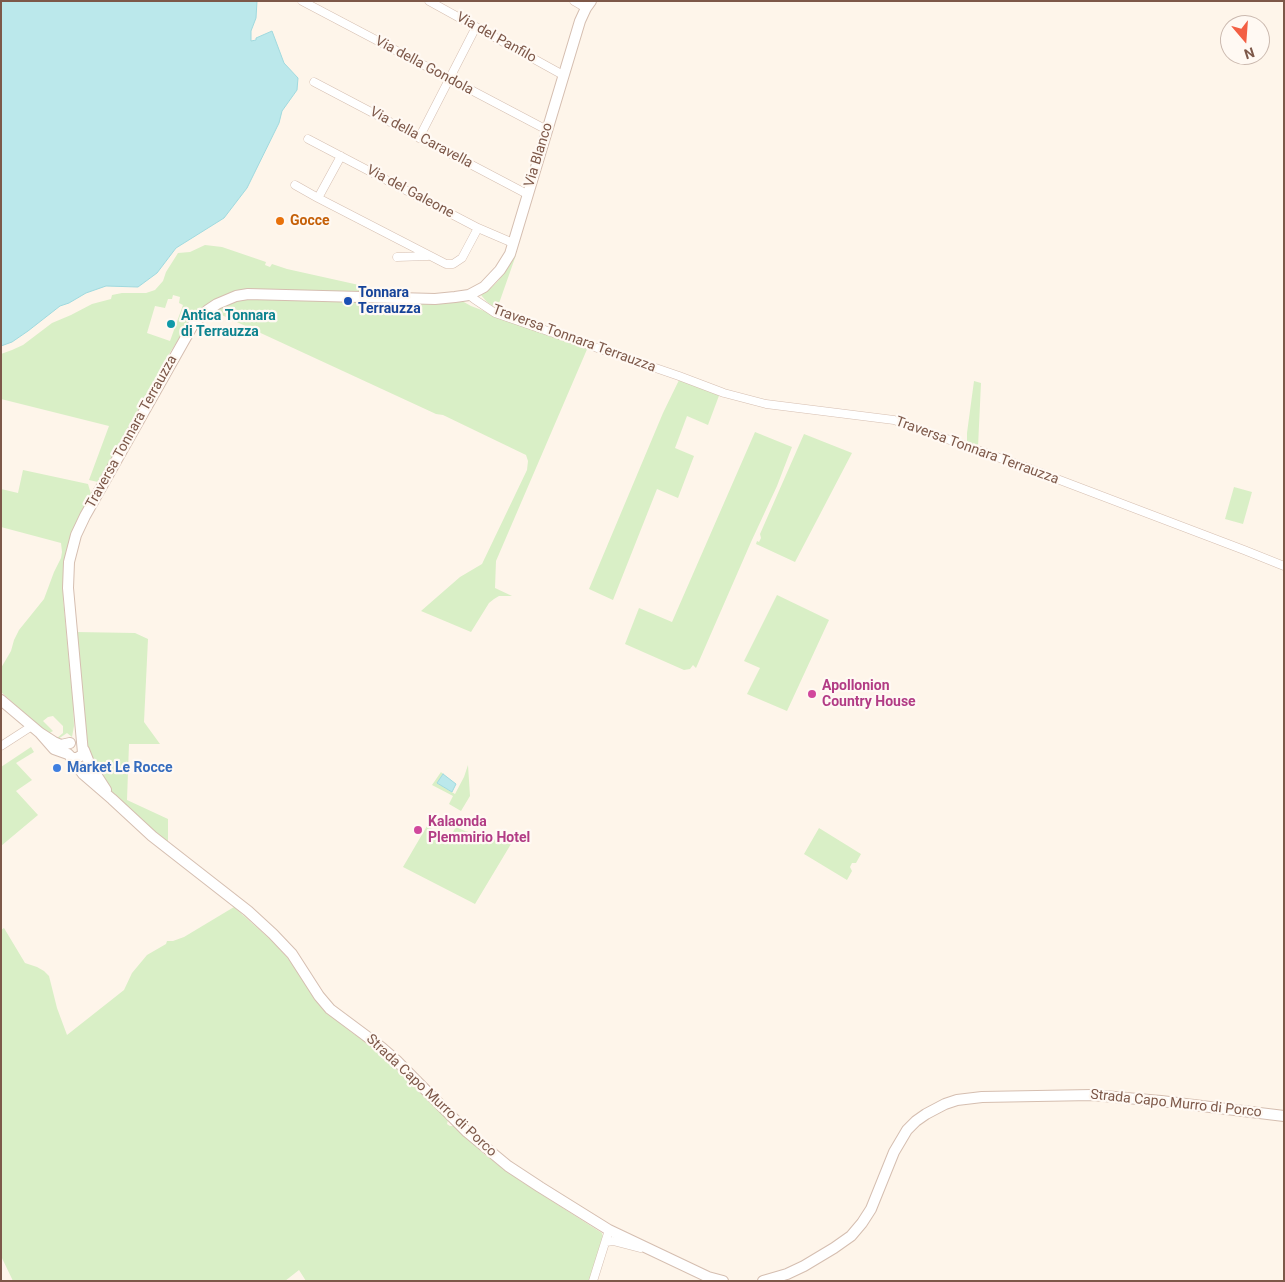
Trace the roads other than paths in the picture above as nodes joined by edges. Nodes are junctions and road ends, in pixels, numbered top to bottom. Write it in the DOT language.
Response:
graph roads {
  1 [pos="302,1"];
  2 [pos="429,1"];
  3 [pos="574,1"];
  4 [pos="589,4"];
  5 [pos="476,27"];
  6 [pos="563,75"];
  7 [pos="449,79"];
  8 [pos="314,82"];
  9 [pos="547,130"];
  10 [pos="419,138"];
  11 [pos="308,139"];
  12 [pos="341,156"];
  13 [pos="295,185"];
  14 [pos="527,194"];
  15 [pos="318,198"];
  16 [pos="478,228"];
  17 [pos="513,243"];
  18 [pos="430,256"];
  19 [pos="397,257"];
  20 [pos="469,294"];
  21 [pos="1284,566"];
  22 [pos="1,700"];
  23 [pos="32,726"];
  24 [pos="40,733"];
  25 [pos="77,745"];
  26 [pos="1,746"];
  27 [pos="69,755"];
  28 [pos="112,799"];
  29 [pos="1284,1116"];
  30 [pos="609,1230"];
  31 [pos="606,1242"];
  32 [pos="655,1253"];
  33 [pos="593,1281"];
  34 [pos="723,1281"];
  35 [pos="763,1281"];
  1 -- 7 [label="street, Via della Gondola"];
  2 -- 5 [label="street, Via del Panfilo"];
  3 -- 4 [label="street"];
  4 -- 6 [label="street, Via Blanco"];
  5 -- 6 [label="street, Via del Panfilo"];
  5 -- 7 [label="street"];
  6 -- 9 [label="street, Via Blanco"];
  7 -- 9 [label="street, Via della Gondola"];
  7 -- 10 [label="street"];
  8 -- 10 [label="street, Via della Caravella"];
  9 -- 14 [label="street, Via Blanco"];
  10 -- 14 [label="street, Via della Caravella"];
  11 -- 12 [label="street, Via del Galeone"];
  12 -- 15 [label="street"];
  12 -- 16 [label="street, Via del Galeone"];
  13 -- 15 [label="street"];
  14 -- 17 [label="street, Via Blanco"];
  15 -- 18 [label="street"];
  16 -- 17 [label="street, Via del Galeone"];
  16 -- 18 [label="street"];
  17 -- 20 [label="street, Via Blanco"];
  18 -- 19 [label="street"];
  20 -- 21 [label="street, Traversa Tonnara Terrauzza"];
  20 -- 25 [label="street, Traversa Tonnara Terrauzza"];
  22 -- 23 [label="street"];
  23 -- 24 [label="street"];
  23 -- 26 [label="street"];
  24 -- 25 [label="street"];
  24 -- 27 [label="street"];
  25 -- 27 [label="street"];
  25 -- 27 [label="street"];
  25 -- 28 [label="street"];
  27 -- 28 [label="street"];
  28 -- 30 [label="street, Strada Capo Murro di Porco"];
  29 -- 35 [label="street, Strada Capo Murro di Porco"];
  30 -- 31 [label="street"];
  30 -- 32 [label="street, Strada Capo Murro di Porco"];
  31 -- 32 [label="street"];
  31 -- 33 [label="street"];
  32 -- 34 [label="street, Strada Capo Murro di Porco"];
}
